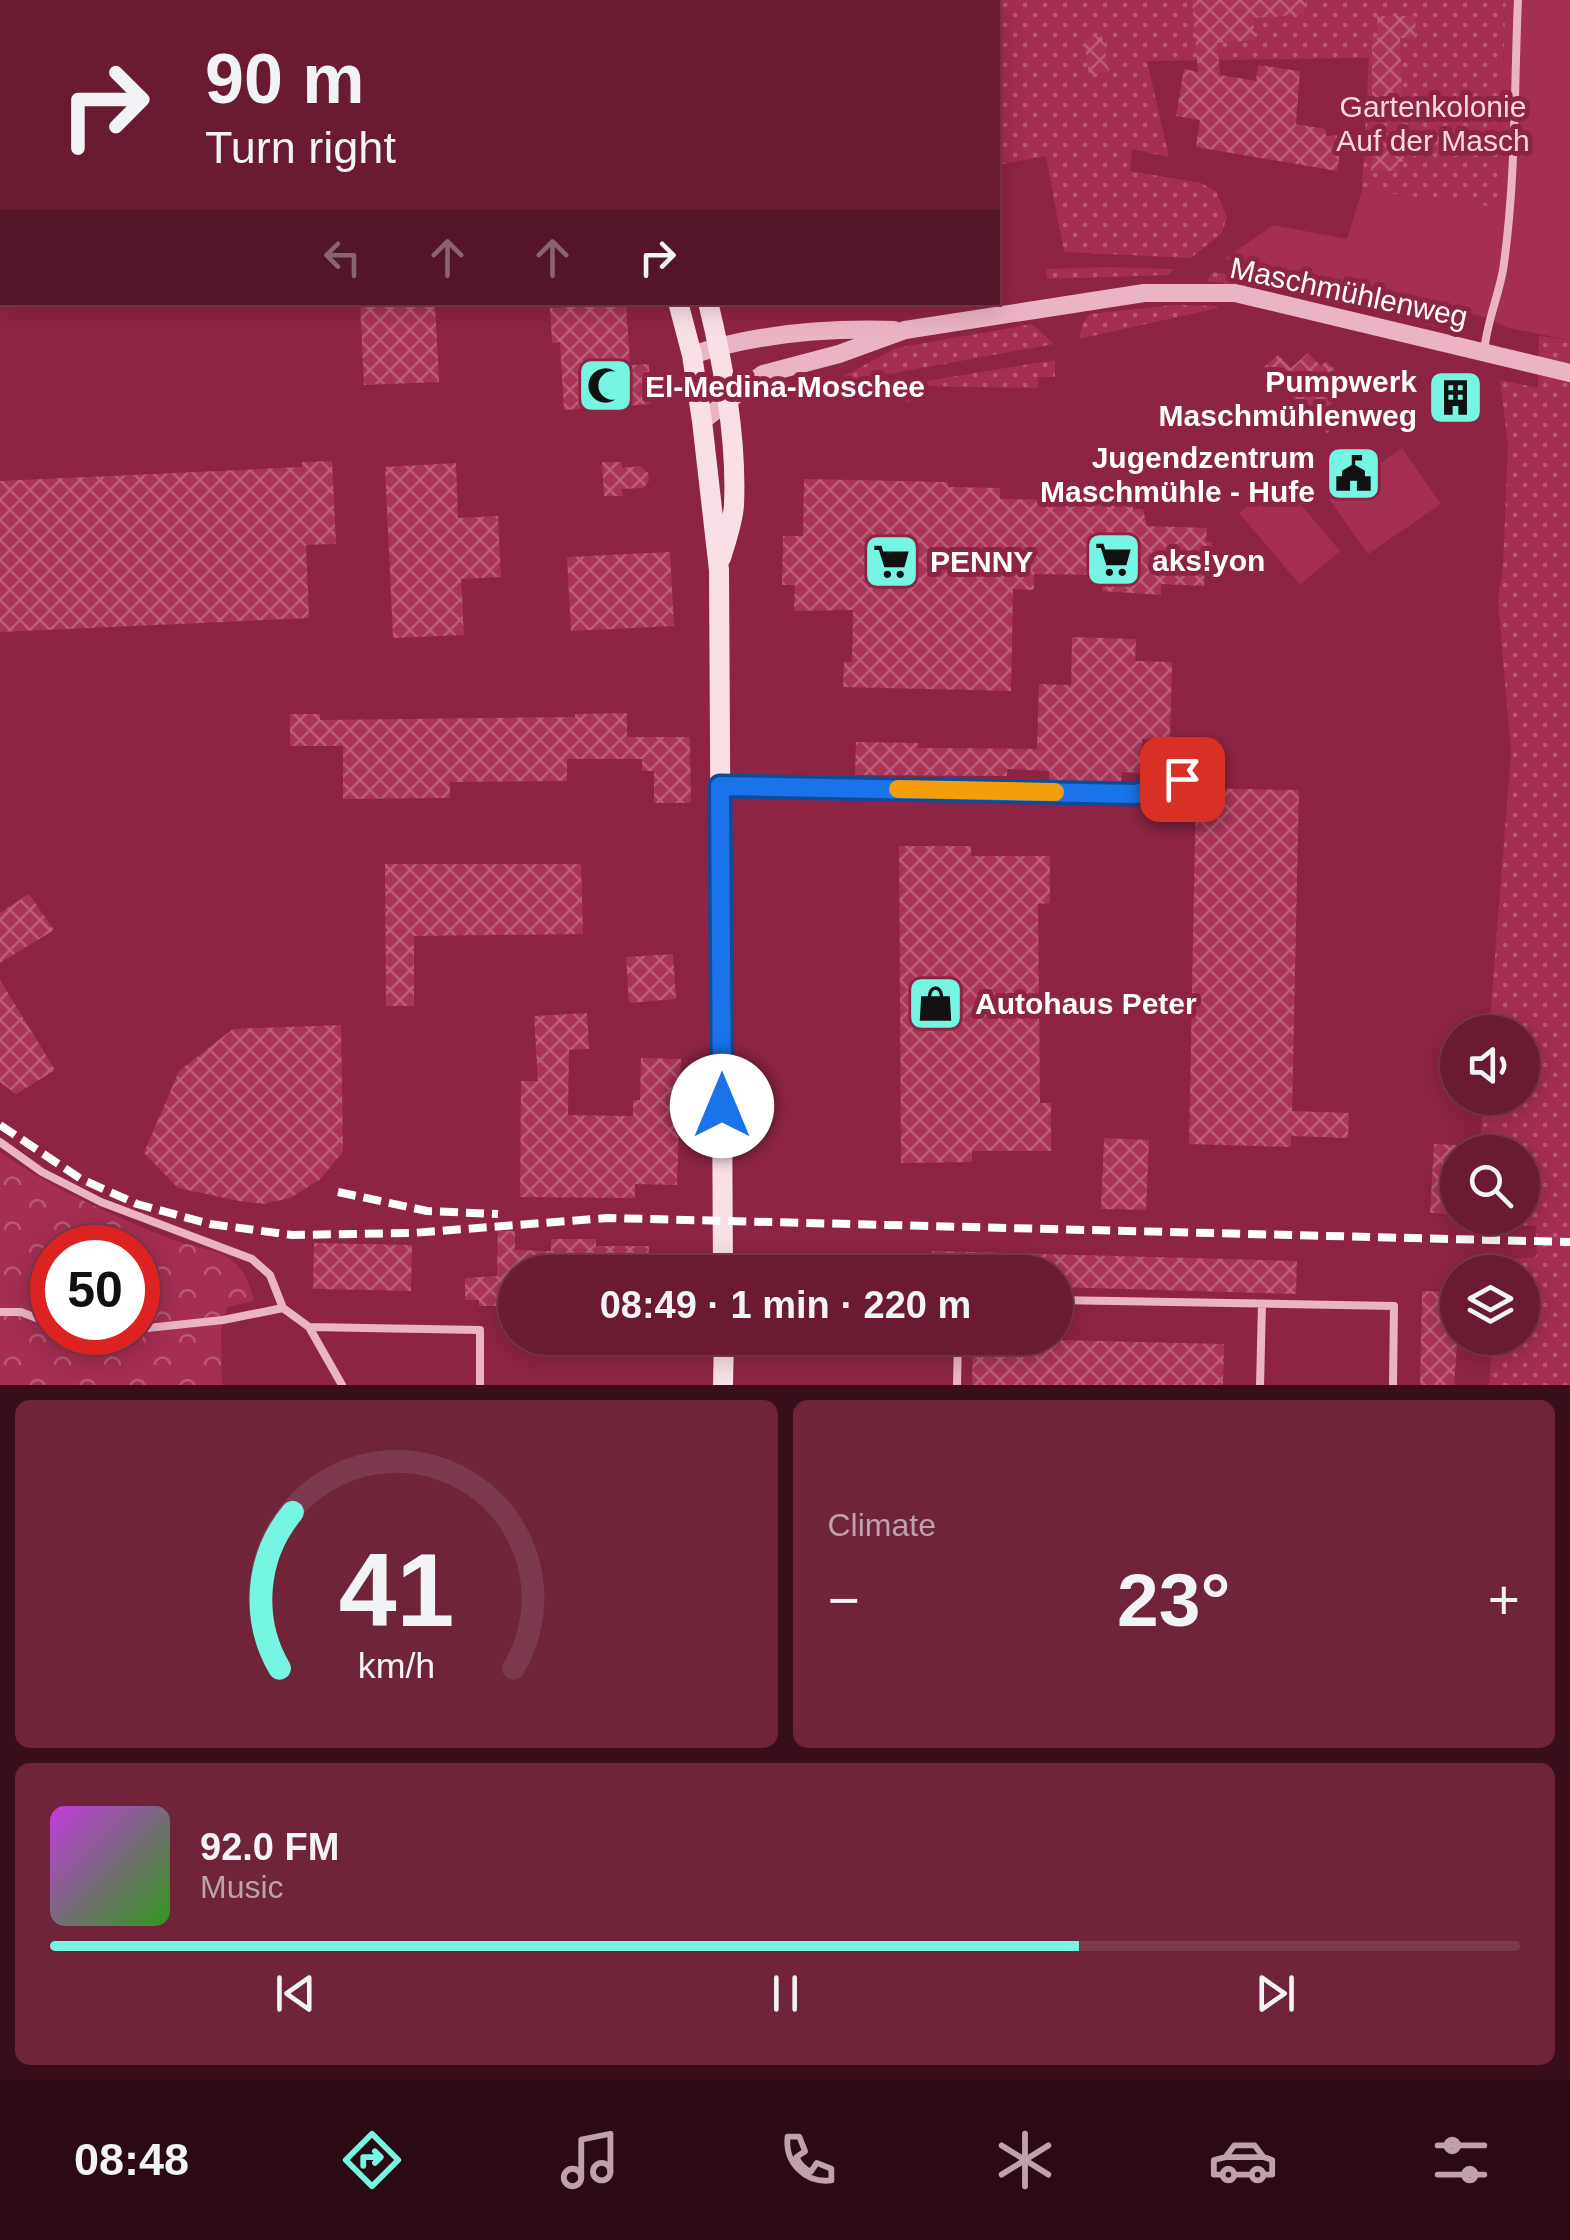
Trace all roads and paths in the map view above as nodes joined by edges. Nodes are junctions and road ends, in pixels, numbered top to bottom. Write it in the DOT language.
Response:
graph roads {
  1 [pos="1518,0"];
  2 [pos="679,305"];
  3 [pos="709,305"];
  4 [pos="904,330"];
  5 [pos="719,346"];
  6 [pos="1484,352"];
  7 [pos="692,355"];
  8 [pos="1570,373"];
  9 [pos="727,402"];
  10 [pos="702,421"];
  11 [pos="718,570"];
  12 [pos="1182,779"];
  13 [pos="720,786"];
  14 [pos="0,1142"];
  15 [pos="723,1255"];
  16 [pos="1073,1300"];
  17 [pos="1262,1304"];
  18 [pos="283,1308"];
  19 [pos="0,1312"];
  20 [pos="30,1315"];
  21 [pos="160,1327"];
  22 [pos="309,1327"];
  23 [pos="724,1355"];
  24 [pos="958,1355"];
  25 [pos="342,1385"];
  26 [pos="480,1385"];
  27 [pos="723,1385"];
  28 [pos="957,1385"];
  29 [pos="1260,1385"];
  30 [pos="1393,1385"];
  1 -- 6 [label="lane"];
  2 -- 7 [label="main road"];
  3 -- 5 [label="main road"];
  4 -- 5 [label="street, Maschmühlenweg"];
  4 -- 6 [label="street, Maschmühlenweg"];
  4 -- 9 [label="street, Maschmühlenweg"];
  5 -- 7 [label="street, Maschmühlenweg"];
  5 -- 9 [label="main road"];
  6 -- 8 [label="street, Maschmühlenweg"];
  7 -- 10 [label="main road"];
  9 -- 10 [label="street, Maschmühlenweg"];
  9 -- 11 [label="main road"];
  10 -- 11 [label="main road"];
  11 -- 13 [label="main road"];
  12 -- 13 [label="lane"];
  13 -- 15 [label="main road"];
  14 -- 18 [label="lane"];
  16 -- 17 [label="lane"];
  17 -- 29 [label="lane"];
  17 -- 30 [label="lane"];
  18 -- 21 [label="lane"];
  18 -- 22 [label="lane"];
  19 -- 20 [label="lane"];
  22 -- 25 [label="lane"];
  22 -- 26 [label="lane"];
  23 -- 27 [label="main road"];
  24 -- 28 [label="lane"];
}
